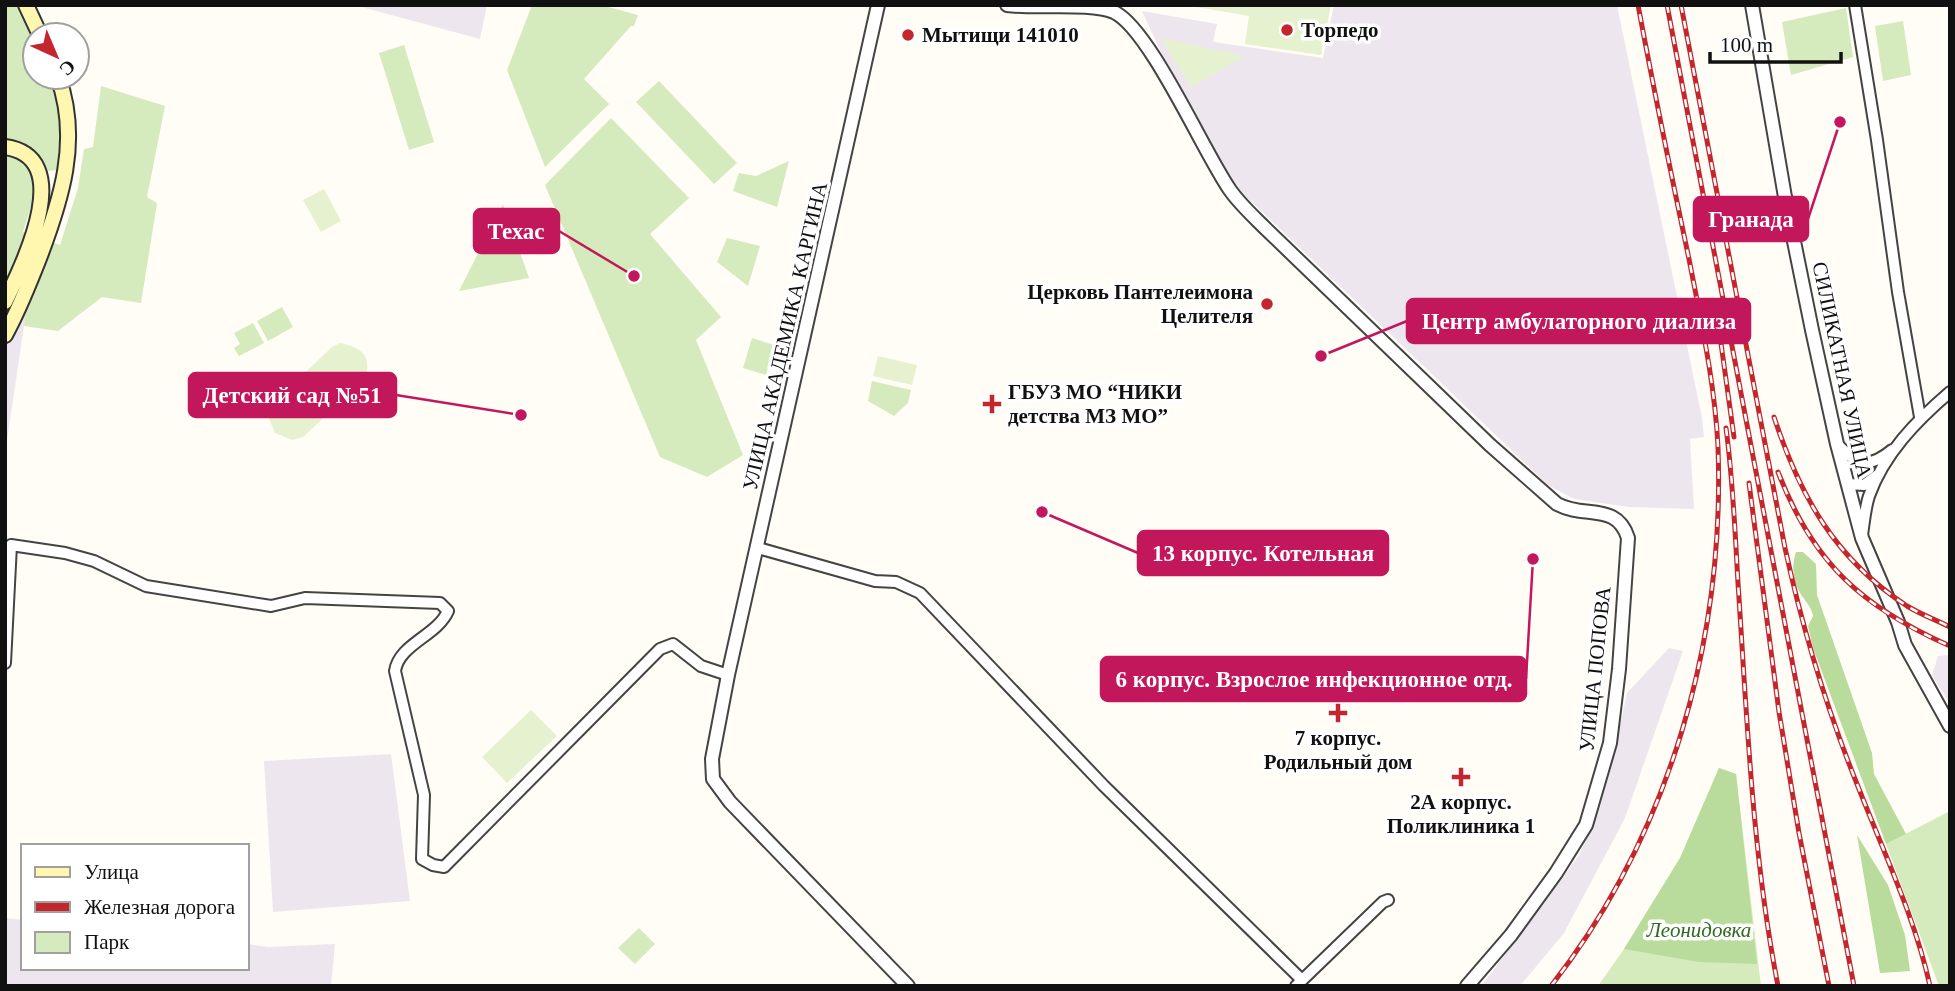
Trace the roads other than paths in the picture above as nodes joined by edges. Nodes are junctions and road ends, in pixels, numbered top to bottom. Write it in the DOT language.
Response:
graph roads {
  1 [pos="26,5"];
  2 [pos="878,5"];
  3 [pos="1007,5"];
  4 [pos="1752,5"];
  5 [pos="1855,5"];
  6 [pos="1053,6"];
  7 [pos="1107,8"];
  8 [pos="33,21"];
  9 [pos="61,91"];
  10 [pos="5,147"];
  11 [pos="39,237"];
  12 [pos="5,302"];
  13 [pos="5,335"];
  14 [pos="1950,392"];
  15 [pos="1920,417"];
  16 [pos="1899,443"];
  17 [pos="1837,444"];
  18 [pos="1880,473"];
  19 [pos="1847,484"];
  20 [pos="1862,538"];
  21 [pos="758,548"];
  22 [pos="5,663"];
  23 [pos="728,675"];
  24 [pos="1950,726"];
  25 [pos="1388,900"];
  26 [pos="1299,983"];
  27 [pos="908,986"];
  28 [pos="1467,986"];
  1 -- 8 [label="main road"];
  2 -- 21 [label="street, УЛИЦА АКАДЕМИКА КАРГИНА"];
  3 -- 6 [label="street"];
  4 -- 17 [label="street, СИЛИКАТНАЯ УЛИЦА"];
  5 -- 15 [label="street"];
  6 -- 7 [label="street"];
  7 -- 28 [label="street, УЛИЦА ПОПОВА"];
  9 -- 11 [label="main road"];
  10 -- 11 [label="main road"];
  11 -- 12 [label="main road"];
  11 -- 13 [label="main road"];
  14 -- 15 [label="street"];
  15 -- 16 [label="street"];
  16 -- 17 [label="street"];
  16 -- 18 [label="street"];
  17 -- 19 [label="street, СИЛИКАТНАЯ УЛИЦА"];
  18 -- 19 [label="street"];
  18 -- 20 [label="street"];
  19 -- 20 [label="street, СИЛИКАТНАЯ УЛИЦА"];
  20 -- 24 [label="street, СИЛИКАТНАЯ УЛИЦА"];
  21 -- 23 [label="street, УЛИЦА АКАДЕМИКА КАРГИНА"];
  21 -- 26 [label="street"];
  22 -- 23 [label="street"];
  23 -- 27 [label="street, УЛИЦА АКАДЕМИКА КАРГИНА"];
  25 -- 26 [label="street"];
}
